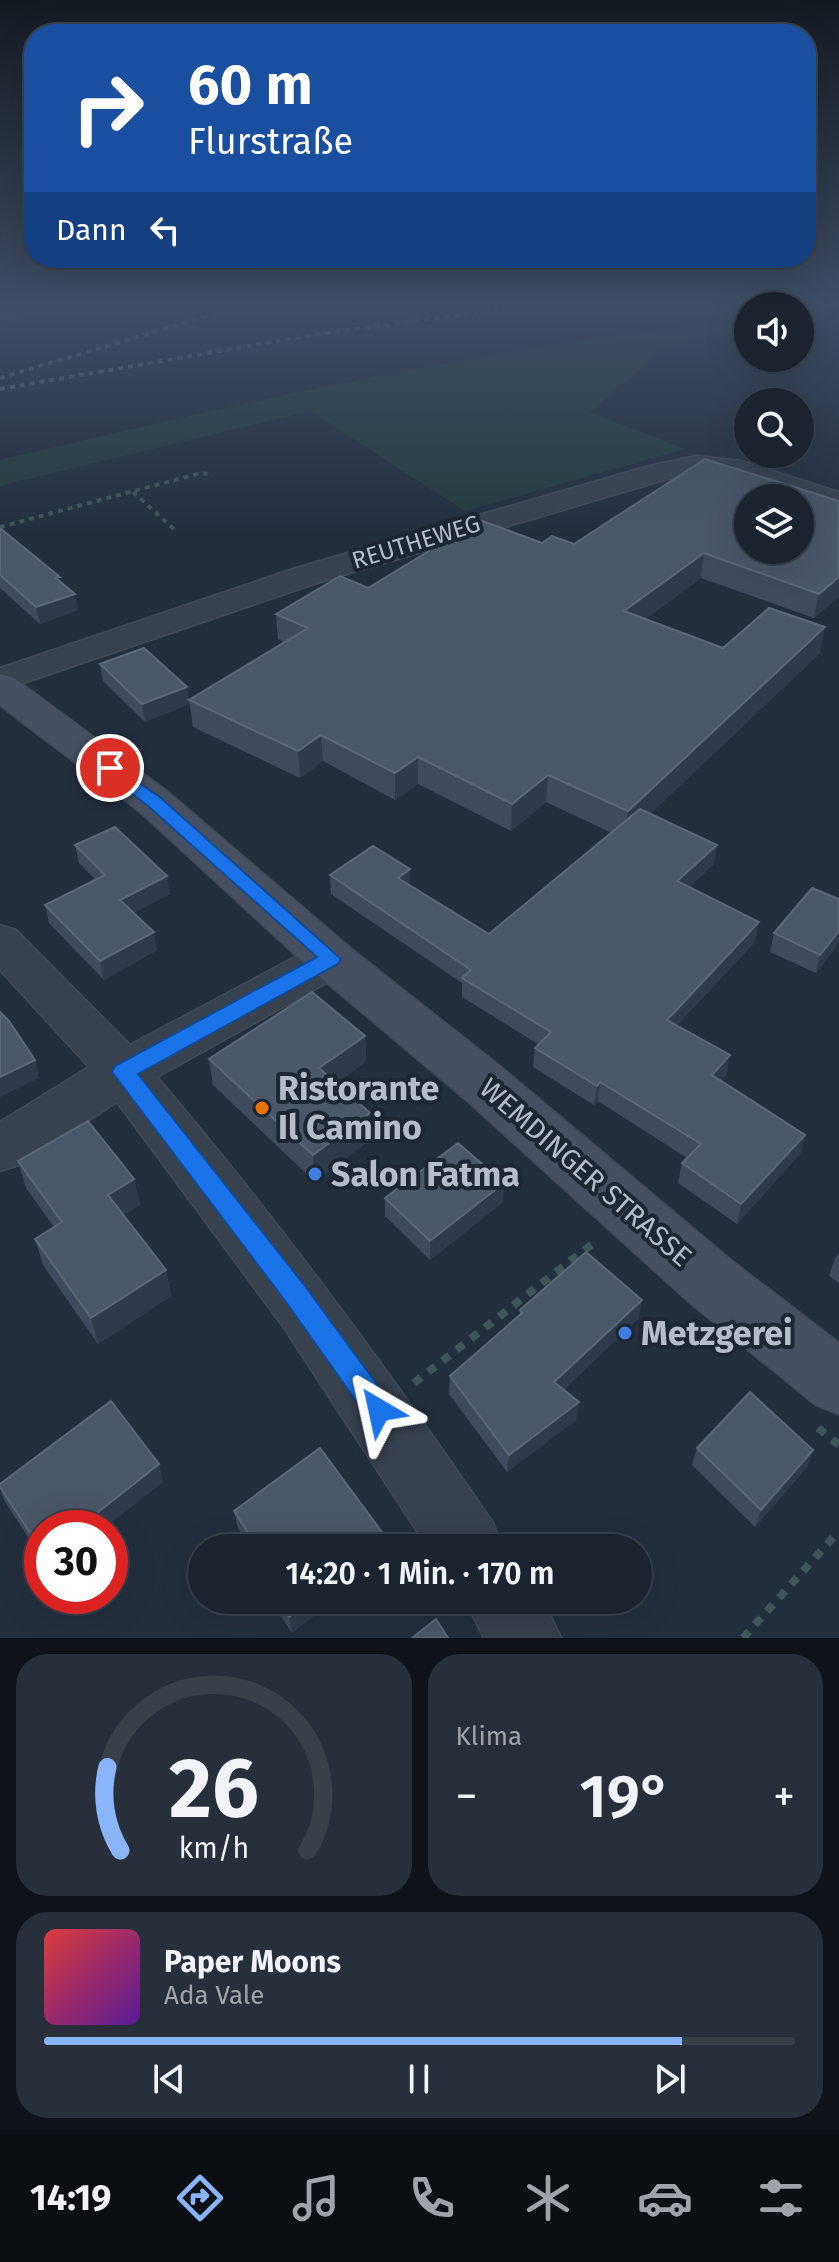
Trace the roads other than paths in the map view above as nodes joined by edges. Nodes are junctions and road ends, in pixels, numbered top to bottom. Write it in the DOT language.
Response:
graph roads {
  1 [pos="839,502"];
  2 [pos="0,683"];
  3 [pos="0,941"];
  4 [pos="331,959"];
  5 [pos="123,1072"];
  6 [pos="0,1149"];
  7 [pos="839,1383"];
  8 [pos="459,1534"];
  9 [pos="510,1614"];
  10 [pos="525,1638"];
  1 -- 2 [label="street, REUTHEWEG"];
  2 -- 4 [label="main road, WEMDINGER STRASSE"];
  3 -- 5 [label="street"];
  4 -- 5 [label="street"];
  4 -- 7 [label="main road, WEMDINGER STRASSE"];
  5 -- 6 [label="street"];
  5 -- 8 [label="street"];
  9 -- 10 [label="street"];
}
